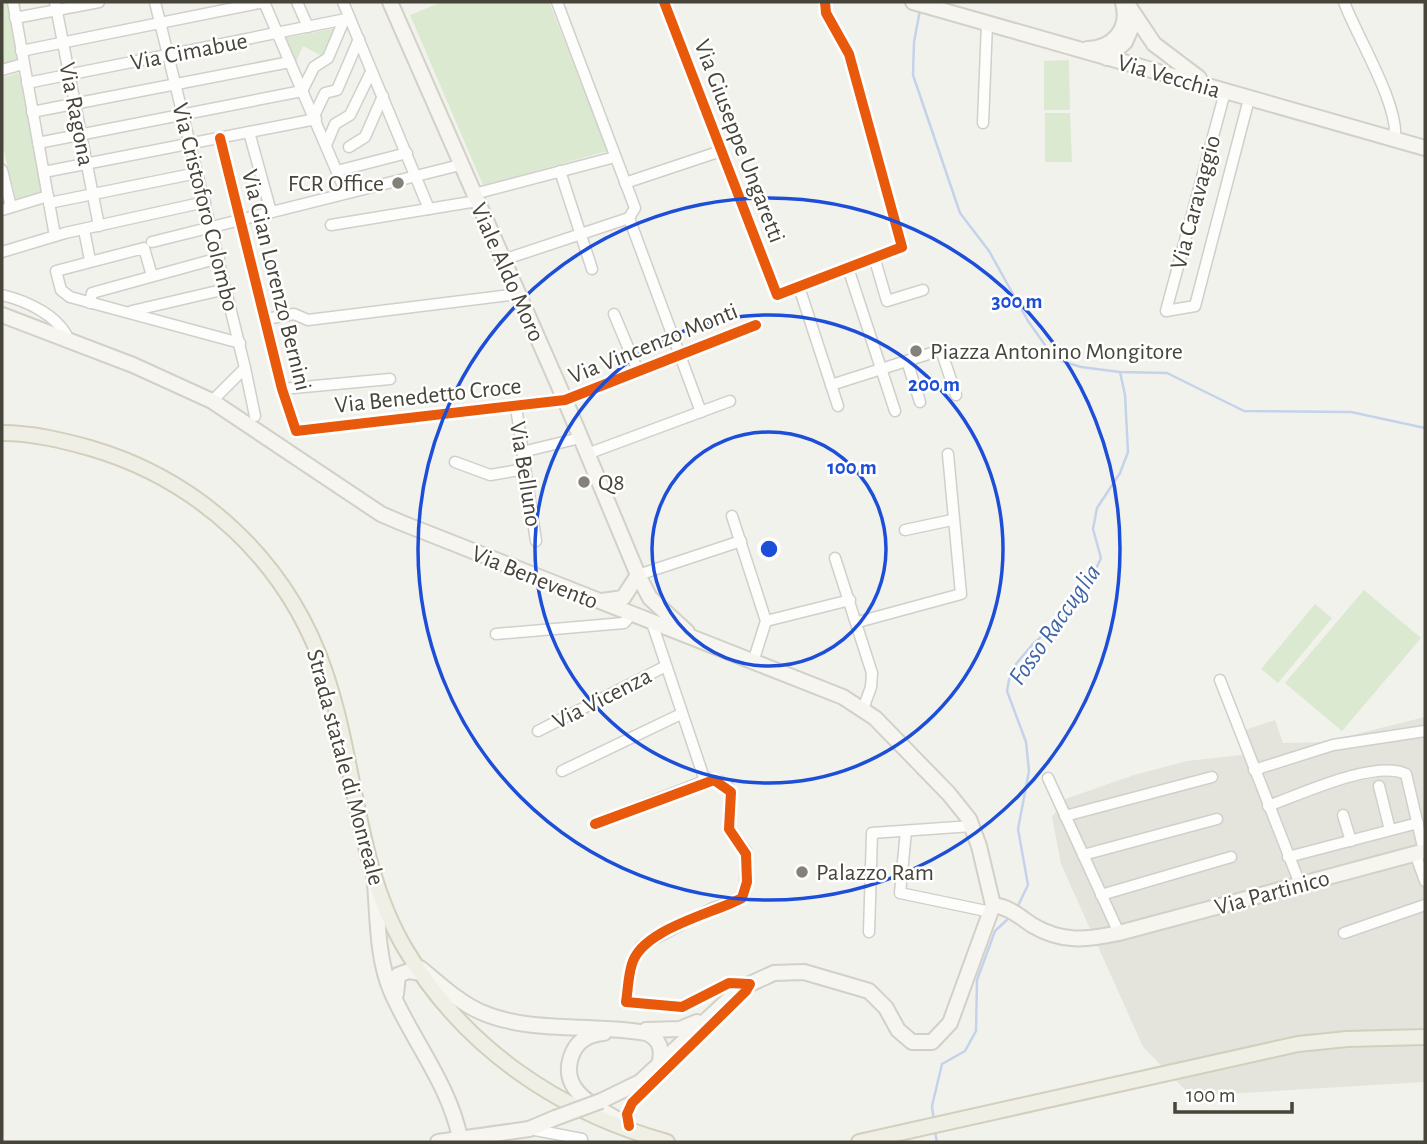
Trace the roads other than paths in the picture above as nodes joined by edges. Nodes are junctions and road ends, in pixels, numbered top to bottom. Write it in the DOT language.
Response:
graph roads {
  1 [pos="13,2"];
  2 [pos="99,2"];
  3 [pos="155,2"];
  4 [pos="264,2"];
  5 [pos="297,2"];
  6 [pos="343,2"];
  7 [pos="390,2"];
  8 [pos="557,2"];
  9 [pos="664,2"];
  10 [pos="825,2"];
  11 [pos="913,2"];
  12 [pos="1344,2"];
  13 [pos="56,6"];
  14 [pos="1128,12"];
  15 [pos="15,18"];
  16 [pos="347,19"];
  17 [pos="987,23"];
  18 [pos="161,24"];
  19 [pos="308,27"];
  20 [pos="277,33"];
  21 [pos="359,39"];
  22 [pos="63,42"];
  23 [pos="1079,49"];
  24 [pos="21,51"];
  25 [pos="169,54"];
  26 [pos="1107,58"];
  27 [pos="290,62"];
  28 [pos="23,64"];
  29 [pos="2,70"];
  30 [pos="371,72"];
  31 [pos="69,74"];
  32 [pos="1176,78"];
  33 [pos="27,83"];
  34 [pos="176,84"];
  35 [pos="302,91"];
  36 [pos="1225,92"];
  37 [pos="383,96"];
  38 [pos="1249,99"];
  39 [pos="75,104"];
  40 [pos="32,112"];
  41 [pos="183,114"];
  42 [pos="315,117"];
  43 [pos="983,123"];
  44 [pos="249,132"];
  45 [pos="81,134"];
  46 [pos="220,138"];
  47 [pos="1395,139"];
  48 [pos="38,143"];
  49 [pos="191,144"];
  50 [pos="326,145"];
  51 [pos="349,147"];
  52 [pos="1425,148"];
  53 [pos="721,151"];
  54 [pos="407,153"];
  55 [pos="615,157"];
  56 [pos="86,163"];
  57 [pos="460,165"];
  58 [pos="337,171"];
  59 [pos="560,171"];
  60 [pos="2,172"];
  61 [pos="44,172"];
  62 [pos="197,173"];
  63 [pos="416,175"];
  64 [pos="625,183"];
  65 [pos="346,193"];
  66 [pos="93,194"];
  67 [pos="475,197"];
  68 [pos="49,200"];
  69 [pos="205,202"];
  70 [pos="7,209"];
  71 [pos="429,209"];
  72 [pos="271,212"];
  73 [pos="629,218"];
  74 [pos="241,220"];
  75 [pos="331,225"];
  76 [pos="99,226"];
  77 [pos="211,228"];
  78 [pos="83,230"];
  79 [pos="580,234"];
  80 [pos="55,236"];
  81 [pos="148,245"];
  82 [pos="2,252"];
  83 [pos="219,257"];
  84 [pos="874,257"];
  85 [pos="90,260"];
  86 [pos="503,260"];
  87 [pos="848,268"];
  88 [pos="592,269"];
  89 [pos="152,276"];
  90 [pos="799,287"];
  91 [pos="226,289"];
  92 [pos="923,290"];
  93 [pos="518,294"];
  94 [pos="2,295"];
  95 [pos="90,303"];
  96 [pos="130,312"];
  97 [pos="614,314"];
  98 [pos="2,316"];
  99 [pos="266,319"];
  100 [pos="756,325"];
  101 [pos="69,340"];
  102 [pos="240,343"];
  103 [pos="679,355"];
  104 [pos="907,364"];
  105 [pos="245,368"];
  106 [pos="883,370"];
  107 [pos="638,371"];
  108 [pos="390,379"];
  109 [pos="831,385"];
  110 [pos="282,389"];
  111 [pos="956,395"];
  112 [pos="565,400"];
  113 [pos="212,401"];
  114 [pos="730,401"];
  115 [pos="920,402"];
  116 [pos="838,406"];
  117 [pos="516,407"];
  118 [pos="895,411"];
  119 [pos="701,412"];
  120 [pos="255,416"];
  121 [pos="296,431"];
  122 [pos="2,433"];
  123 [pos="580,438"];
  124 [pos="523,452"];
  125 [pos="587,454"];
  126 [pos="948,454"];
  127 [pos="455,462"];
  128 [pos="525,469"];
  129 [pos="732,516"];
  130 [pos="952,520"];
  131 [pos="905,530"];
  132 [pos="536,541"];
  133 [pos="741,541"];
  134 [pos="835,558"];
  135 [pos="638,575"];
  136 [pos="623,598"];
  137 [pos="650,598"];
  138 [pos="850,600"];
  139 [pos="597,601"];
  140 [pos="631,615"];
  141 [pos="766,621"];
  142 [pos="858,622"];
  143 [pos="652,623"];
  144 [pos="496,634"];
  145 [pos="699,641"];
  146 [pos="753,662"];
  147 [pos="666,666"];
  148 [pos="1220,680"];
  149 [pos="863,709"];
  150 [pos="681,714"];
  151 [pos="538,731"];
  152 [pos="1425,731"];
  153 [pos="1254,770"];
  154 [pos="562,771"];
  155 [pos="1212,777"];
  156 [pos="1048,778"];
  157 [pos="705,781"];
  158 [pos="1379,786"];
  159 [pos="1268,806"];
  160 [pos="1343,815"];
  161 [pos="1065,816"];
  162 [pos="1217,820"];
  163 [pos="1418,823"];
  164 [pos="595,824"];
  165 [pos="972,826"];
  166 [pos="1390,830"];
  167 [pos="906,831"];
  168 [pos="1351,841"];
  169 [pos="1421,852"];
  170 [pos="1083,855"];
  171 [pos="1231,857"];
  172 [pos="1288,857"];
  173 [pos="374,876"];
  174 [pos="1425,881"];
  175 [pos="1300,884"];
  176 [pos="1101,895"];
  177 [pos="1425,905"];
  178 [pos="992,908"];
  179 [pos="869,932"];
  180 [pos="1119,933"];
  181 [pos="1344,933"];
  182 [pos="419,969"];
  183 [pos="750,984"];
  184 [pos="401,1008"];
  185 [pos="708,1016"];
  186 [pos="631,1030"];
  187 [pos="665,1031"];
  188 [pos="1425,1037"];
  189 [pos="673,1051"];
  190 [pos="659,1065"];
  191 [pos="629,1126"];
  192 [pos="529,1129"];
  193 [pos="645,1136"];
  194 [pos="460,1138"];
  195 [pos="438,1142"];
  196 [pos="581,1142"];
  197 [pos="667,1142"];
  198 [pos="859,1142"];
  1 -- 15 [label="street"];
  2 -- 13 [label="street"];
  3 -- 18 [label="street, Via Cristoforo Colombo"];
  4 -- 18 [label="street"];
  4 -- 20 [label="street"];
  5 -- 19 [label="street"];
  6 -- 16 [label="street"];
  7 -- 57 [label="main road, Viale Aldo Moro"];
  8 -- 55 [label="street"];
  9 -- 53 [label="street, Via Giuseppe Ungaretti"];
  10 -- 84 [label="street"];
  11 -- 17 [label="main road, Via Vecchia"];
  12 -- 47 [label="street"];
  13 -- 15 [label="street"];
  13 -- 22 [label="street, Via Ragona"];
  14 -- 23 [label="main road"];
  14 -- 26 [label="main road"];
  14 -- 32 [label="main road"];
  14 -- 36 [label="main road"];
  15 -- 24 [label="street"];
  16 -- 19 [label="street, Via Cimabue"];
  16 -- 21 [label="street"];
  16 -- 35 [label="street"];
  17 -- 23 [label="main road, Via Vecchia"];
  17 -- 43 [label="street"];
  18 -- 22 [label="street"];
  18 -- 25 [label="street, Via Cristoforo Colombo"];
  19 -- 20 [label="street, Via Cimabue"];
  20 -- 25 [label="street, Via Cimabue"];
  20 -- 27 [label="street"];
  21 -- 30 [label="street"];
  21 -- 42 [label="street"];
  22 -- 24 [label="street"];
  22 -- 31 [label="street, Via Ragona"];
  23 -- 26 [label="main road, Via Vecchia"];
  24 -- 28 [label="street"];
  25 -- 31 [label="street, Via Cimabue"];
  25 -- 34 [label="street, Via Cristoforo Colombo"];
  26 -- 32 [label="main road, Via Vecchia"];
  27 -- 34 [label="street"];
  27 -- 35 [label="street"];
  28 -- 29 [label="street"];
  28 -- 33 [label="street"];
  30 -- 37 [label="street"];
  30 -- 50 [label="street"];
  31 -- 33 [label="street, Via Cimabue"];
  31 -- 39 [label="street, Via Ragona"];
  32 -- 36 [label="main road, Via Vecchia"];
  33 -- 40 [label="street"];
  34 -- 39 [label="street"];
  34 -- 41 [label="street, Via Cristoforo Colombo"];
  35 -- 41 [label="street"];
  35 -- 42 [label="street"];
  36 -- 38 [label="main road, Via Vecchia"];
  36 -- 38 [label="street, Via Caravaggio"];
  37 -- 51 [label="street"];
  37 -- 54 [label="street"];
  38 -- 47 [label="main road, Via Vecchia"];
  39 -- 40 [label="street"];
  39 -- 45 [label="street, Via Ragona"];
  40 -- 48 [label="street"];
  41 -- 45 [label="street"];
  41 -- 49 [label="street, Via Cristoforo Colombo"];
  42 -- 44 [label="street"];
  42 -- 50 [label="street"];
  44 -- 46 [label="street"];
  44 -- 72 [label="street"];
  45 -- 48 [label="street"];
  45 -- 56 [label="street, Via Ragona"];
  46 -- 49 [label="street"];
  46 -- 74 [label="street, Via Gian Lorenzo Bernini"];
  47 -- 52 [label="main road, Via Vecchia"];
  48 -- 61 [label="street"];
  49 -- 56 [label="street"];
  49 -- 62 [label="street, Via Cristoforo Colombo"];
  50 -- 58 [label="street"];
  53 -- 64 [label="street"];
  53 -- 90 [label="street, Via Giuseppe Ungaretti"];
  54 -- 58 [label="street"];
  54 -- 63 [label="street"];
  55 -- 59 [label="street"];
  55 -- 64 [label="street"];
  56 -- 61 [label="street"];
  56 -- 66 [label="street, Via Ragona"];
  57 -- 63 [label="street"];
  57 -- 67 [label="main road, Viale Aldo Moro"];
  58 -- 65 [label="street"];
  59 -- 67 [label="street"];
  59 -- 79 [label="street"];
  60 -- 70 [label="street"];
  61 -- 68 [label="street"];
  62 -- 66 [label="street"];
  62 -- 69 [label="street, Via Cristoforo Colombo"];
  63 -- 65 [label="street"];
  63 -- 71 [label="street"];
  64 -- 73 [label="street"];
  65 -- 72 [label="street"];
  66 -- 68 [label="street"];
  66 -- 76 [label="street, Via Ragona"];
  67 -- 71 [label="street"];
  67 -- 86 [label="main road, Viale Aldo Moro"];
  68 -- 70 [label="street"];
  68 -- 80 [label="street"];
  69 -- 76 [label="street"];
  69 -- 77 [label="street, Via Cristoforo Colombo"];
  71 -- 75 [label="street"];
  72 -- 74 [label="street"];
  73 -- 79 [label="street"];
  73 -- 103 [label="street"];
  74 -- 77 [label="street"];
  74 -- 99 [label="street, Via Gian Lorenzo Bernini"];
  76 -- 78 [label="street"];
  77 -- 81 [label="street"];
  77 -- 83 [label="street, Via Cristoforo Colombo"];
  78 -- 80 [label="street"];
  78 -- 85 [label="street"];
  79 -- 86 [label="street"];
  79 -- 88 [label="street"];
  80 -- 82 [label="street"];
  81 -- 85 [label="street"];
  81 -- 89 [label="street"];
  83 -- 89 [label="street"];
  83 -- 91 [label="street, Via Cristoforo Colombo"];
  84 -- 87 [label="street"];
  84 -- 92 [label="street"];
  85 -- 95 [label="street"];
  86 -- 93 [label="main road, Viale Aldo Moro"];
  87 -- 90 [label="street"];
  87 -- 106 [label="street"];
  89 -- 95 [label="street"];
  90 -- 109 [label="street"];
  91 -- 96 [label="street"];
  91 -- 102 [label="street, Via Cristoforo Colombo"];
  93 -- 99 [label="street"];
  93 -- 112 [label="main road, Viale Aldo Moro"];
  94 -- 101 [label="street"];
  95 -- 96 [label="street"];
  96 -- 102 [label="street"];
  97 -- 107 [label="street, Via Vincenzo Monti"];
  98 -- 101 [label="main road, Via Benevento"];
  99 -- 110 [label="street, Via Gian Lorenzo Bernini"];
  100 -- 103 [label="street, Via Vincenzo Monti"];
  101 -- 113 [label="main road, Via Benevento"];
  102 -- 105 [label="street, Via Cristoforo Colombo"];
  103 -- 107 [label="street, Via Vincenzo Monti"];
  103 -- 119 [label="street"];
  104 -- 106 [label="street"];
  104 -- 111 [label="street"];
  104 -- 115 [label="street"];
  105 -- 113 [label="street"];
  105 -- 120 [label="street, Via Cristoforo Colombo"];
  106 -- 109 [label="street"];
  106 -- 118 [label="street"];
  107 -- 112 [label="street, Via Vincenzo Monti"];
  108 -- 110 [label="street"];
  109 -- 116 [label="street"];
  110 -- 121 [label="street, Via Gian Lorenzo Bernini"];
  112 -- 117 [label="street, Via Benedetto Croce"];
  112 -- 123 [label="main road, Viale Aldo Moro"];
  113 -- 139 [label="main road, Via Benevento"];
  114 -- 119 [label="street"];
  117 -- 121 [label="street, Via Benedetto Croce"];
  117 -- 124 [label="street, Via Belluno"];
  119 -- 125 [label="street"];
  122 -- 173 [label="main road, Strada statale di Monreale"];
  123 -- 124 [label="street"];
  123 -- 125 [label="main road, Viale Aldo Moro"];
  124 -- 128 [label="street, Via Belluno"];
  125 -- 135 [label="main road, Viale Aldo Moro"];
  126 -- 130 [label="street"];
  127 -- 128 [label="street"];
  128 -- 132 [label="street, Via Belluno"];
  129 -- 133 [label="street"];
  130 -- 131 [label="street"];
  130 -- 142 [label="street"];
  133 -- 135 [label="street"];
  133 -- 141 [label="street"];
  134 -- 138 [label="street"];
  135 -- 136 [label="main road"];
  135 -- 137 [label="main road, Viale Aldo Moro"];
  136 -- 137 [label="main road"];
  136 -- 139 [label="main road"];
  137 -- 140 [label="main road"];
  137 -- 145 [label="main road, Viale Aldo Moro"];
  138 -- 141 [label="street"];
  138 -- 142 [label="street"];
  139 -- 140 [label="main road, Via Benevento"];
  140 -- 143 [label="main road, Via Benevento"];
  140 -- 144 [label="street"];
  141 -- 146 [label="street"];
  142 -- 149 [label="street"];
  143 -- 145 [label="main road, Via Benevento"];
  143 -- 147 [label="street"];
  145 -- 146 [label="main road, Via Benevento"];
  146 -- 149 [label="main road, Via Benevento"];
  147 -- 150 [label="street"];
  147 -- 151 [label="street, Via Vicenza"];
  148 -- 153 [label="street"];
  149 -- 165 [label="main road, Via Benevento"];
  150 -- 154 [label="street"];
  150 -- 157 [label="street"];
  152 -- 153 [label="street"];
  153 -- 159 [label="street"];
  155 -- 161 [label="street"];
  156 -- 161 [label="street"];
  157 -- 164 [label="street"];
  157 -- 183 [label="street"];
  158 -- 166 [label="street"];
  159 -- 163 [label="street"];
  159 -- 172 [label="street"];
  160 -- 168 [label="street"];
  161 -- 170 [label="street"];
  162 -- 170 [label="street"];
  163 -- 166 [label="street"];
  163 -- 169 [label="street"];
  165 -- 167 [label="street"];
  165 -- 178 [label="main road, Via Benevento"];
  166 -- 168 [label="street"];
  167 -- 178 [label="street"];
  167 -- 179 [label="street"];
  168 -- 172 [label="street"];
  169 -- 174 [label="street"];
  169 -- 175 [label="main road, Via Partinico"];
  170 -- 176 [label="street"];
  171 -- 176 [label="street"];
  172 -- 175 [label="street"];
  173 -- 182 [label="main road, Strada statale di Monreale"];
  173 -- 184 [label="main road"];
  175 -- 180 [label="main road, Via Partinico"];
  176 -- 180 [label="street"];
  177 -- 181 [label="street"];
  178 -- 180 [label="main road, Via Partinico"];
  178 -- 183 [label="main road"];
  182 -- 184 [label="main road"];
  182 -- 186 [label="main road"];
  182 -- 193 [label="main road, Strada statale di Monreale"];
  183 -- 185 [label="main road"];
  183 -- 191 [label="street"];
  184 -- 194 [label="main road"];
  185 -- 187 [label="main road"];
  185 -- 189 [label="main road"];
  186 -- 187 [label="main road"];
  186 -- 190 [label="main road"];
  186 -- 191 [label="main road"];
  187 -- 189 [label="main road"];
  188 -- 198 [label="main road"];
  189 -- 190 [label="main road"];
  190 -- 192 [label="main road, bridge"];
  191 -- 193 [label="main road"];
  192 -- 194 [label="main road"];
  192 -- 196 [label="street"];
  193 -- 197 [label="main road, Strada statale di Monreale"];
  194 -- 195 [label="main road"];
}
